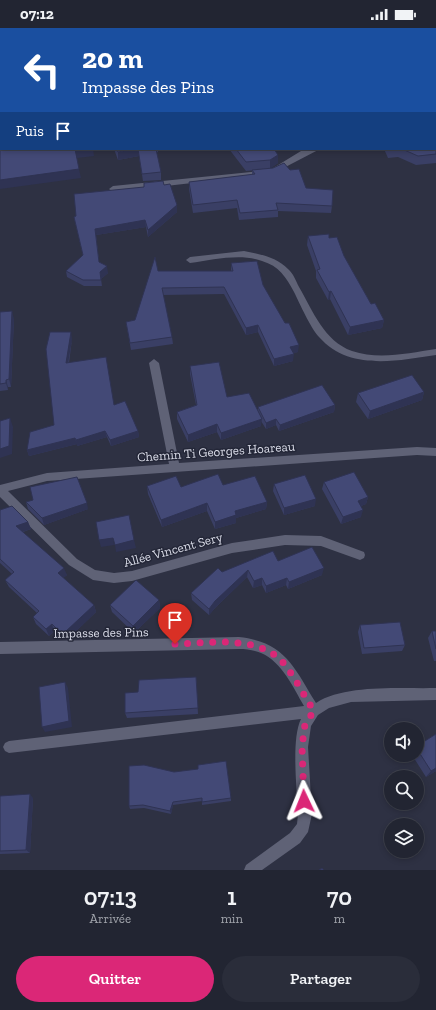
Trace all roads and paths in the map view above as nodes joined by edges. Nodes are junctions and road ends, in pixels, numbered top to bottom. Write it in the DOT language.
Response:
graph roads {
  1 [pos="313,150"];
  2 [pos="113,189"];
  3 [pos="190,260"];
  4 [pos="436,352"];
  5 [pos="154,363"];
  6 [pos="436,452"];
  7 [pos="174,468"];
  8 [pos="0,489"];
  9 [pos="360,555"];
  10 [pos="0,648"];
  11 [pos="436,694"];
  12 [pos="314,711"];
  13 [pos="9,747"];
  14 [pos="251,870"];
  1 -- 2 [label="street"];
  3 -- 4 [label="street"];
  5 -- 7 [label="street"];
  6 -- 7 [label="street, Chemin Ti Georges Hoareau"];
  7 -- 8 [label="street, Chemin Ti Georges Hoareau"];
  8 -- 9 [label="street, Allée Vincent Sery"];
  10 -- 12 [label="street, Impasse des Pins"];
  11 -- 12 [label="street"];
  12 -- 13 [label="street"];
  12 -- 14 [label="street"];
}
